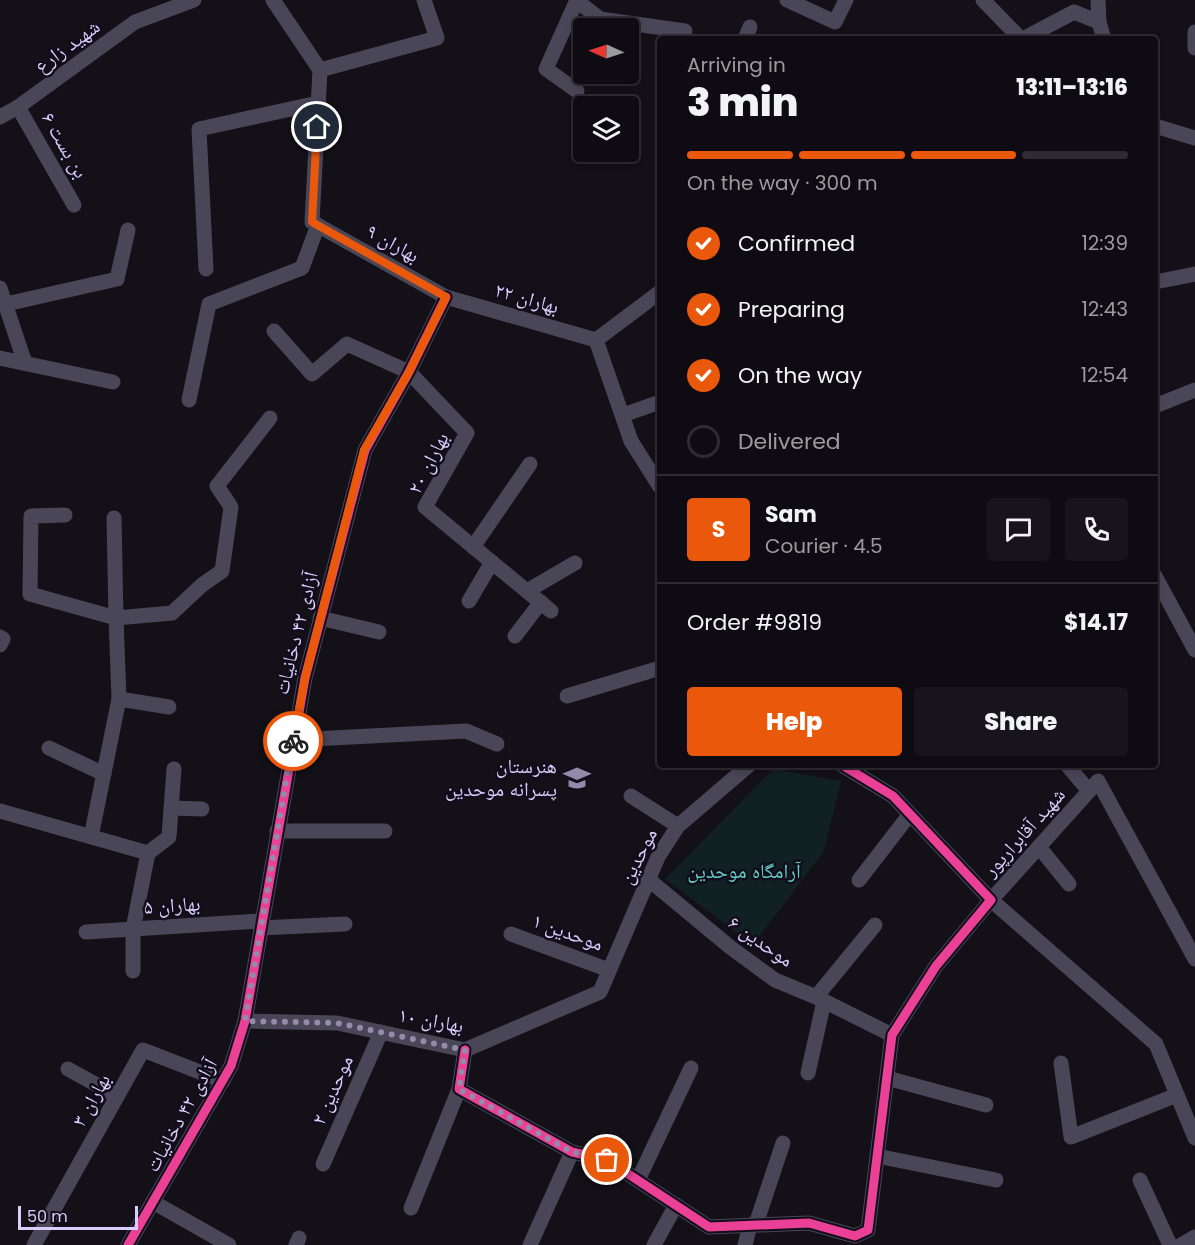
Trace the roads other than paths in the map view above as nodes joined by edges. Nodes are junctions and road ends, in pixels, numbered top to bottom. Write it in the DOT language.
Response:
graph roads {
  1 [pos="194,0"];
  2 [pos="273,0"];
  3 [pos="424,0"];
  4 [pos="787,0"];
  5 [pos="846,0"];
  6 [pos="983,0"];
  7 [pos="1098,0"];
  8 [pos="577,1"];
  9 [pos="1099,22"];
  10 [pos="1195,32"];
  11 [pos="684,36"];
  12 [pos="1019,36"];
  13 [pos="1028,36"];
  14 [pos="1103,36"];
  15 [pos="1195,48"];
  16 [pos="320,70"];
  17 [pos="577,91"];
  18 [pos="318,103"];
  19 [pos="18,106"];
  20 [pos="0,117"];
  21 [pos="1158,127"];
  22 [pos="1195,138"];
  23 [pos="74,205"];
  24 [pos="318,225"];
  25 [pos="128,230"];
  26 [pos="206,269"];
  27 [pos="1195,274"];
  28 [pos="1158,281"];
  29 [pos="0,288"];
  30 [pos="657,294"];
  31 [pos="446,297"];
  32 [pos="6,304"];
  33 [pos="274,332"];
  34 [pos="596,340"];
  35 [pos="0,358"];
  36 [pos="25,363"];
  37 [pos="409,372"];
  38 [pos="113,382"];
  39 [pos="1195,390"];
  40 [pos="189,400"];
  41 [pos="657,403"];
  42 [pos="1158,405"];
  43 [pos="623,415"];
  44 [pos="270,418"];
  45 [pos="530,464"];
  46 [pos="657,482"];
  47 [pos="65,515"];
  48 [pos="114,518"];
  49 [pos="473,546"];
  50 [pos="492,562"];
  51 [pos="575,563"];
  52 [pos="1158,582"];
  53 [pos="527,591"];
  54 [pos="469,601"];
  55 [pos="116,618"];
  56 [pos="320,618"];
  57 [pos="379,632"];
  58 [pos="515,636"];
  59 [pos="0,638"];
  60 [pos="0,645"];
  61 [pos="1195,650"];
  62 [pos="657,669"];
  63 [pos="567,696"];
  64 [pos="119,699"];
  65 [pos="169,708"];
  66 [pos="294,740"];
  67 [pos="497,744"];
  68 [pos="49,748"];
  69 [pos="746,768"];
  70 [pos="847,768"];
  71 [pos="1070,768"];
  72 [pos="174,769"];
  73 [pos="104,774"];
  74 [pos="1089,791"];
  75 [pos="631,796"];
  76 [pos="171,808"];
  77 [pos="202,809"];
  78 [pos="0,811"];
  79 [pos="910,814"];
  80 [pos="678,826"];
  81 [pos="277,831"];
  82 [pos="385,831"];
  83 [pos="91,837"];
  84 [pos="1039,847"];
  85 [pos="148,853"];
  86 [pos="648,879"];
  87 [pos="859,880"];
  88 [pos="1069,884"];
  89 [pos="991,900"];
  90 [pos="261,924"];
  91 [pos="345,924"];
  92 [pos="875,925"];
  93 [pos="133,929"];
  94 [pos="86,932"];
  95 [pos="511,934"];
  96 [pos="1195,959"];
  97 [pos="609,970"];
  98 [pos="133,971"];
  99 [pos="600,992"];
  100 [pos="820,999"];
  101 [pos="245,1021"];
  102 [pos="381,1032"];
  103 [pos="892,1035"];
  104 [pos="465,1050"];
  105 [pos="1061,1063"];
  106 [pos="692,1068"];
  107 [pos="68,1069"];
  108 [pos="808,1073"];
  109 [pos="887,1078"];
  110 [pos="222,1081"];
  111 [pos="459,1089"];
  112 [pos="1177,1095"];
  113 [pos="117,1096"];
  114 [pos="986,1105"];
  115 [pos="1195,1138"];
  116 [pos="783,1143"];
  117 [pos="572,1152"];
  118 [pos="877,1156"];
  119 [pos="323,1164"];
  120 [pos="638,1180"];
  121 [pos="996,1180"];
  122 [pos="1140,1180"];
  123 [pos="153,1202"];
  124 [pos="676,1205"];
  125 [pos="411,1208"];
  126 [pos="753,1224"];
  127 [pos="1195,1237"];
  128 [pos="852,1239"];
  129 [pos="34,1245"];
  130 [pos="128,1245"];
  131 [pos="230,1245"];
  132 [pos="530,1245"];
  133 [pos="654,1245"];
  134 [pos="745,1245"];
  135 [pos="1170,1245"];
  136 [pos="1181,1245"];
  1 -- 19 [label="street, شهید زارع"];
  2 -- 16 [label="street"];
  3 -- 16 [label="street"];
  4 -- 5 [label="street"];
  6 -- 12 [label="street"];
  7 -- 9 [label="street"];
  8 -- 11 [label="street"];
  8 -- 17 [label="street"];
  9 -- 13 [label="street"];
  9 -- 14 [label="street"];
  10 -- 15 [label="street"];
  16 -- 18 [label="street"];
  18 -- 24 [label="street"];
  18 -- 26 [label="street"];
  19 -- 20 [label="street, شهید زارع"];
  19 -- 23 [label="street, بن بست ۶"];
  21 -- 22 [label="street"];
  24 -- 31 [label="street, بهاران ۹"];
  24 -- 40 [label="street"];
  25 -- 32 [label="street"];
  27 -- 28 [label="street"];
  29 -- 32 [label="street"];
  30 -- 34 [label="street"];
  31 -- 34 [label="street, بهاران ۲۲"];
  31 -- 37 [label="street, آزادی ۴۲ دخانیات"];
  32 -- 36 [label="street"];
  33 -- 37 [label="street"];
  34 -- 43 [label="street"];
  35 -- 36 [label="street"];
  36 -- 38 [label="street"];
  37 -- 49 [label="street, بهاران ۲۰"];
  37 -- 56 [label="street, آزادی ۴۲ دخانیات"];
  39 -- 42 [label="street"];
  41 -- 43 [label="street"];
  43 -- 46 [label="street"];
  44 -- 55 [label="street"];
  45 -- 49 [label="street"];
  47 -- 55 [label="street"];
  48 -- 55 [label="street"];
  49 -- 50 [label="street, بهاران ۲۰"];
  50 -- 53 [label="street, بهاران ۲۰"];
  50 -- 54 [label="street"];
  51 -- 53 [label="street"];
  52 -- 61 [label="street"];
  53 -- 58 [label="street, بهاران ۲۰"];
  55 -- 64 [label="street"];
  56 -- 57 [label="street"];
  56 -- 66 [label="street, آزادی ۴۲ دخانیات"];
  59 -- 60 [label="street"];
  62 -- 63 [label="street"];
  64 -- 65 [label="street"];
  64 -- 73 [label="street"];
  66 -- 67 [label="street"];
  66 -- 81 [label="street, آزادی ۴۲ دخانیات"];
  68 -- 73 [label="street"];
  69 -- 80 [label="street, موحدین"];
  70 -- 79 [label="street"];
  71 -- 74 [label="street"];
  72 -- 76 [label="street"];
  73 -- 83 [label="street"];
  74 -- 84 [label="street, شهید آقابرارپور"];
  74 -- 96 [label="street, شهید آقابرارپور"];
  75 -- 80 [label="street"];
  76 -- 77 [label="street"];
  76 -- 85 [label="street"];
  78 -- 83 [label="street"];
  79 -- 87 [label="street"];
  79 -- 89 [label="street"];
  80 -- 86 [label="street, موحدین"];
  81 -- 82 [label="street"];
  81 -- 90 [label="street, آزادی ۴۲ دخانیات"];
  83 -- 85 [label="street"];
  84 -- 88 [label="street"];
  84 -- 89 [label="street, شهید آقابرارپور"];
  85 -- 93 [label="street"];
  86 -- 97 [label="street, موحدین"];
  86 -- 100 [label="street, موحدین ۶"];
  89 -- 103 [label="street, شهید آقابرارپور"];
  89 -- 112 [label="street"];
  90 -- 91 [label="street, بهاران ۵"];
  90 -- 93 [label="street, بهاران ۵"];
  90 -- 101 [label="street, آزادی ۴۲ دخانیات"];
  92 -- 100 [label="street"];
  93 -- 94 [label="street, بهاران ۵"];
  93 -- 98 [label="street"];
  95 -- 97 [label="street, موحدین ۱"];
  97 -- 99 [label="street, موحدین"];
  99 -- 104 [label="street, بهاران ۱۰"];
  100 -- 103 [label="street, موحدین ۶"];
  100 -- 108 [label="street"];
  101 -- 102 [label="street, بهاران ۱۰"];
  101 -- 110 [label="street, آزادی ۴۲ دخانیات"];
  102 -- 104 [label="street, بهاران ۱۰"];
  102 -- 119 [label="street, موحدین ۲"];
  103 -- 109 [label="street"];
  104 -- 111 [label="street"];
  105 -- 112 [label="street"];
  106 -- 120 [label="street"];
  107 -- 113 [label="street"];
  109 -- 114 [label="street"];
  109 -- 118 [label="street"];
  110 -- 113 [label="street, بهاران ۳"];
  110 -- 123 [label="street, آزادی ۴۲ دخانیات"];
  111 -- 117 [label="street"];
  111 -- 125 [label="street"];
  112 -- 115 [label="street"];
  113 -- 129 [label="street, بهاران ۳"];
  116 -- 126 [label="street"];
  117 -- 120 [label="street"];
  117 -- 132 [label="street"];
  118 -- 121 [label="street"];
  118 -- 128 [label="street"];
  120 -- 124 [label="street"];
  122 -- 135 [label="street"];
  123 -- 130 [label="street, آزادی ۴۲ دخانیات"];
  123 -- 131 [label="street"];
  124 -- 126 [label="street"];
  124 -- 133 [label="street"];
  126 -- 128 [label="street"];
  126 -- 134 [label="street"];
  127 -- 136 [label="street"];
}
